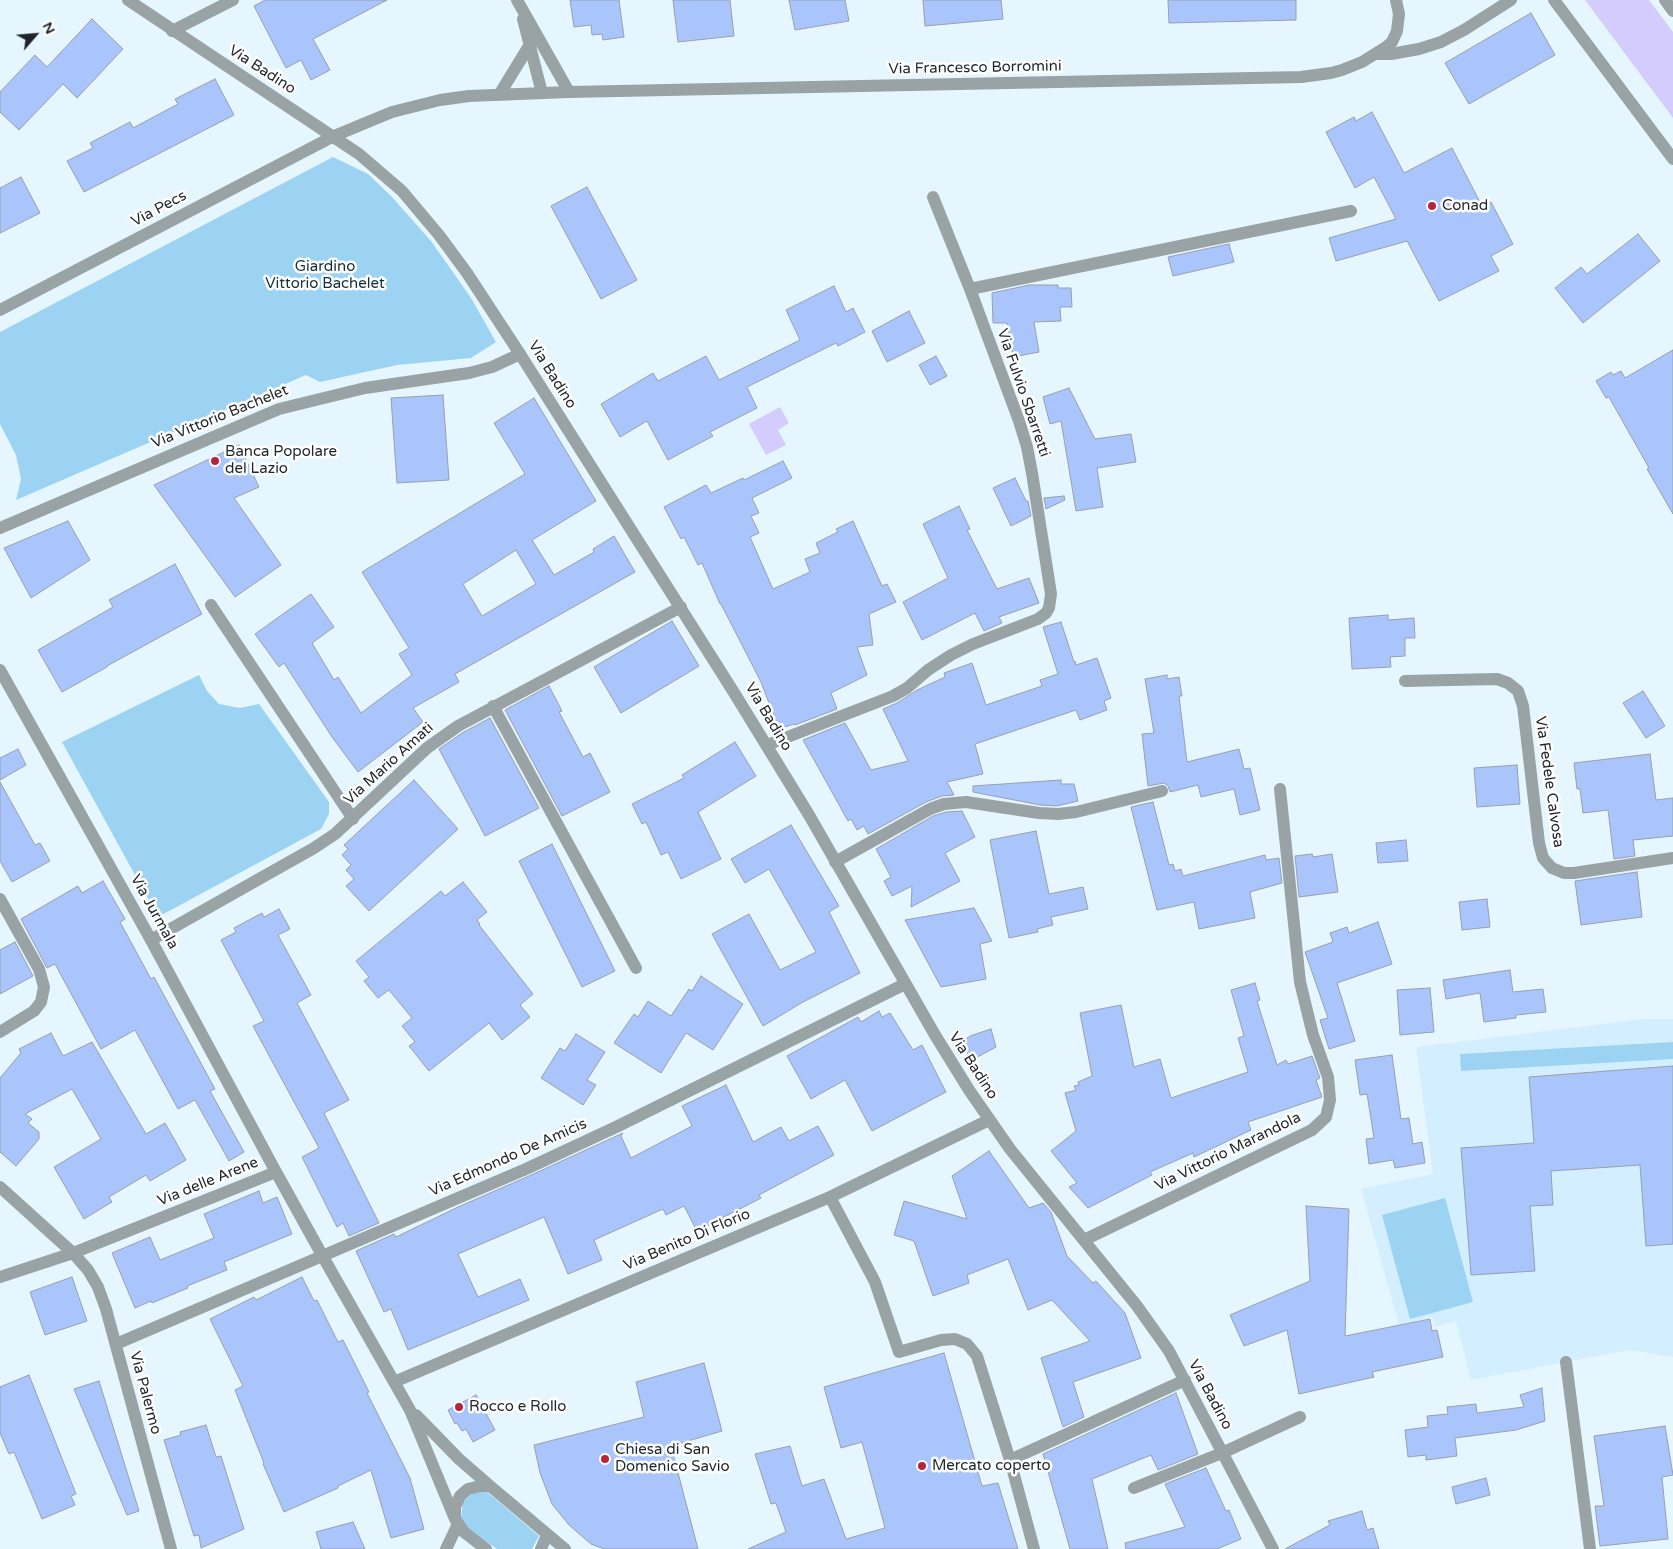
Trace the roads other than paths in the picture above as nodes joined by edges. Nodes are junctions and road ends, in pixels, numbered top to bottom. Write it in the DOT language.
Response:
graph roads {
  1 [pos="128,0"];
  2 [pos="233,0"];
  3 [pos="1396,0"];
  4 [pos="1511,0"];
  5 [pos="1554,0"];
  6 [pos="1665,0"];
  7 [pos="517,1"];
  8 [pos="1673,11"];
  9 [pos="172,31"];
  10 [pos="529,46"];
  11 [pos="1377,54"];
  12 [pos="569,92"];
  13 [pos="542,93"];
  14 [pos="499,94"];
  15 [pos="334,136"];
  16 [pos="1673,159"];
  17 [pos="933,197"];
  18 [pos="1351,211"];
  19 [pos="970,289"];
  20 [pos="0,310"];
  21 [pos="520,354"];
  22 [pos="0,528"];
  23 [pos="211,605"];
  24 [pos="681,607"];
  25 [pos="0,670"];
  26 [pos="1405,681"];
  27 [pos="4,688"];
  28 [pos="493,706"];
  29 [pos="767,745"];
  30 [pos="1280,789"];
  31 [pos="1162,791"];
  32 [pos="353,818"];
  33 [pos="1673,858"];
  34 [pos="835,862"];
  35 [pos="0,899"];
  36 [pos="151,940"];
  37 [pos="636,968"];
  38 [pos="905,984"];
  39 [pos="0,1032"];
  40 [pos="989,1120"];
  41 [pos="276,1172"];
  42 [pos="0,1187"];
  43 [pos="830,1197"];
  44 [pos="1084,1240"];
  45 [pos="73,1253"];
  46 [pos="322,1255"];
  47 [pos="0,1277"];
  48 [pos="116,1344"];
  49 [pos="1566,1362"];
  50 [pos="1185,1380"];
  51 [pos="394,1382"];
  52 [pos="410,1410"];
  53 [pos="1300,1417"];
  54 [pos="1222,1453"];
  55 [pos="1010,1460"];
  56 [pos="490,1486"];
  57 [pos="1134,1488"];
  58 [pos="457,1522"];
  59 [pos="547,1535"];
  60 [pos="171,1549"];
  61 [pos="446,1549"];
  62 [pos="486,1549"];
  63 [pos="541,1549"];
  64 [pos="565,1549"];
  65 [pos="1034,1549"];
  66 [pos="1273,1549"];
  67 [pos="1590,1549"];
  1 -- 9 [label="street, Via Badino"];
  2 -- 9 [label="street"];
  3 -- 11 [label="street"];
  4 -- 11 [label="street"];
  5 -- 16 [label="street"];
  6 -- 8 [label="street"];
  7 -- 10 [label="street"];
  7 -- 12 [label="street"];
  9 -- 15 [label="street, Via Badino"];
  10 -- 13 [label="street"];
  10 -- 14 [label="street"];
  11 -- 12 [label="street, Via Francesco Borromini"];
  12 -- 13 [label="street, Via Francesco Borromini"];
  13 -- 14 [label="street, Via Francesco Borromini"];
  14 -- 15 [label="street, Via Pecs"];
  15 -- 20 [label="street, Via Pecs"];
  15 -- 21 [label="street, Via Badino"];
  17 -- 19 [label="street, Via Fulvio Sbarretti"];
  18 -- 19 [label="street"];
  19 -- 29 [label="street, Via Fulvio Sbarretti"];
  21 -- 22 [label="street, Via Vittorio Bachelet"];
  21 -- 24 [label="street, Via Badino"];
  23 -- 32 [label="street"];
  24 -- 28 [label="street, Via Mario Amati"];
  24 -- 29 [label="street, Via Badino"];
  25 -- 27 [label="street, Via Jurmala"];
  26 -- 33 [label="street, Via Fedele Calvosa"];
  27 -- 36 [label="street, Via Jurmala"];
  28 -- 32 [label="street, Via Mario Amati"];
  28 -- 37 [label="street"];
  29 -- 34 [label="street, Via Badino"];
  30 -- 44 [label="street, Via Vittorio Marandola"];
  31 -- 34 [label="street"];
  32 -- 36 [label="street, Via Mario Amati"];
  34 -- 38 [label="street, Via Badino"];
  35 -- 39 [label="street"];
  36 -- 41 [label="street, Via Jurmala"];
  38 -- 40 [label="street, Via Badino"];
  38 -- 46 [label="street, Via Edmondo De Amicis"];
  40 -- 43 [label="street, Via Benito Di Florio"];
  40 -- 44 [label="street, Via Badino"];
  41 -- 45 [label="street, Via delle Arene"];
  41 -- 46 [label="street, Via delle Arene"];
  42 -- 45 [label="street"];
  43 -- 51 [label="street, Via Benito Di Florio"];
  43 -- 55 [label="street"];
  44 -- 50 [label="street, Via Badino"];
  45 -- 47 [label="street, Via delle Arene"];
  45 -- 48 [label="street, Via Palermo"];
  46 -- 48 [label="street, Via Edmondo De Amicis"];
  46 -- 51 [label="street, Via delle Arene"];
  48 -- 60 [label="street, Via Palermo"];
  49 -- 67 [label="street"];
  50 -- 54 [label="street, Via Badino"];
  50 -- 55 [label="street"];
  51 -- 52 [label="street, Via delle Arene"];
  52 -- 56 [label="street"];
  52 -- 58 [label="street"];
  53 -- 54 [label="street"];
  54 -- 57 [label="street"];
  54 -- 66 [label="street, Via Badino"];
  55 -- 65 [label="street"];
  56 -- 58 [label="street"];
  56 -- 59 [label="street"];
  58 -- 61 [label="street"];
  58 -- 62 [label="street"];
  59 -- 63 [label="street"];
  59 -- 64 [label="street"];
}
